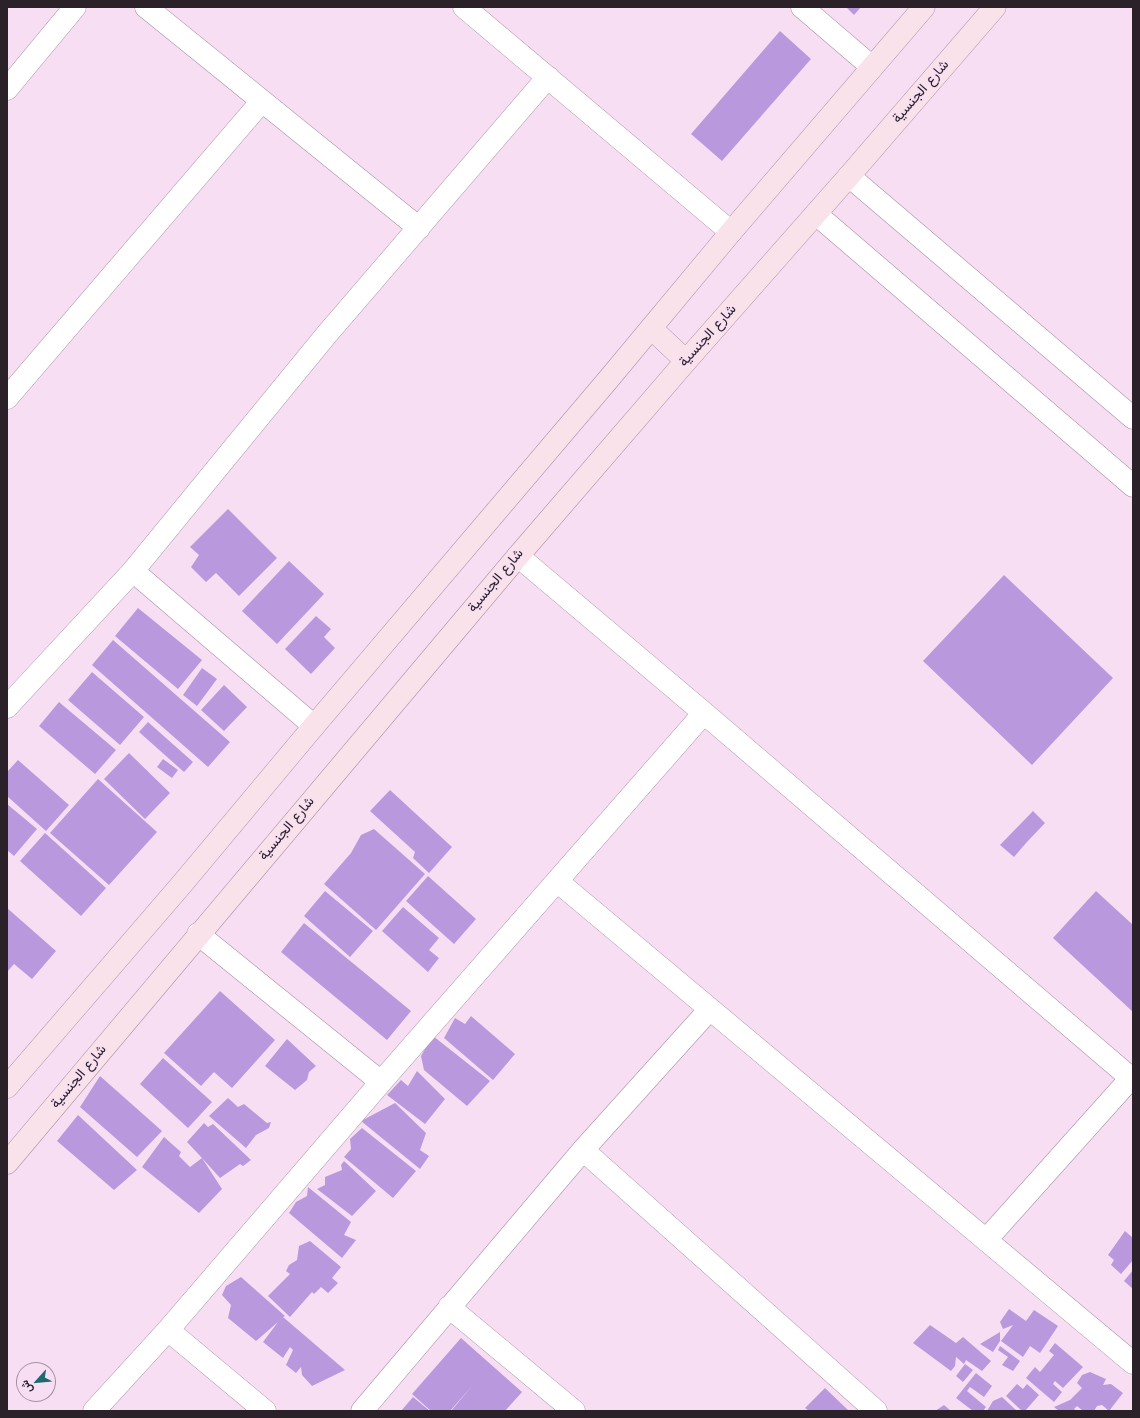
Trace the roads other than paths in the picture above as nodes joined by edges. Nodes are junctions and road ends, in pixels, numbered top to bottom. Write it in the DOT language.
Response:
graph roads {
  1 [pos="75,7"];
  2 [pos="146,7"];
  3 [pos="464,7"];
  4 [pos="802,7"];
  5 [pos="924,7"];
  6 [pos="994,7"];
  7 [pos="872,67"];
  8 [pos="548,77"];
  9 [pos="7,90"];
  10 [pos="262,101"];
  11 [pos="849,176"];
  12 [pos="816,214"];
  13 [pos="419,228"];
  14 [pos="731,232"];
  15 [pos="651,328"];
  16 [pos="686,361"];
  17 [pos="7,398"];
  18 [pos="1133,418"];
  19 [pos="1133,486"];
  20 [pos="518,556"];
  21 [pos="133,571"];
  22 [pos="10,699"];
  23 [pos="704,713"];
  24 [pos="314,726"];
  25 [pos="557,881"];
  26 [pos="198,934"];
  27 [pos="710,1009"];
  28 [pos="1132,1079"];
  29 [pos="381,1082"];
  30 [pos="7,1087"];
  31 [pos="582,1150"];
  32 [pos="7,1163"];
  33 [pos="986,1240"];
  34 [pos="449,1307"];
  35 [pos="168,1330"];
  36 [pos="1133,1363"];
  37 [pos="94,1411"];
  38 [pos="265,1411"];
  39 [pos="362,1411"];
  40 [pos="574,1411"];
  41 [pos="876,1411"];
  1 -- 9 [label="street"];
  2 -- 10 [label="street"];
  3 -- 8 [label="street"];
  4 -- 7 [label="street"];
  5 -- 7 [label="main road"];
  6 -- 11 [label="main road, شارع الجنسية"];
  7 -- 14 [label="main road"];
  8 -- 13 [label="street"];
  8 -- 14 [label="street"];
  10 -- 13 [label="street"];
  10 -- 17 [label="street"];
  11 -- 12 [label="main road, شارع الجنسية"];
  11 -- 18 [label="street"];
  12 -- 16 [label="main road, شارع الجنسية"];
  12 -- 19 [label="street"];
  13 -- 21 [label="street"];
  14 -- 15 [label="main road"];
  15 -- 16 [label="main road"];
  15 -- 24 [label="main road"];
  16 -- 20 [label="main road, شارع الجنسية"];
  20 -- 23 [label="street"];
  20 -- 26 [label="main road, شارع الجنسية"];
  21 -- 22 [label="street"];
  21 -- 24 [label="street"];
  23 -- 25 [label="street"];
  23 -- 28 [label="street"];
  24 -- 30 [label="main road"];
  25 -- 27 [label="street"];
  25 -- 29 [label="street"];
  26 -- 29 [label="street"];
  26 -- 32 [label="main road, شارع الجنسية"];
  27 -- 31 [label="street"];
  27 -- 33 [label="street"];
  28 -- 33 [label="street"];
  29 -- 35 [label="street"];
  31 -- 34 [label="street"];
  31 -- 41 [label="street"];
  33 -- 36 [label="street"];
  34 -- 39 [label="street"];
  34 -- 40 [label="street"];
  35 -- 37 [label="street"];
  35 -- 38 [label="street"];
}
